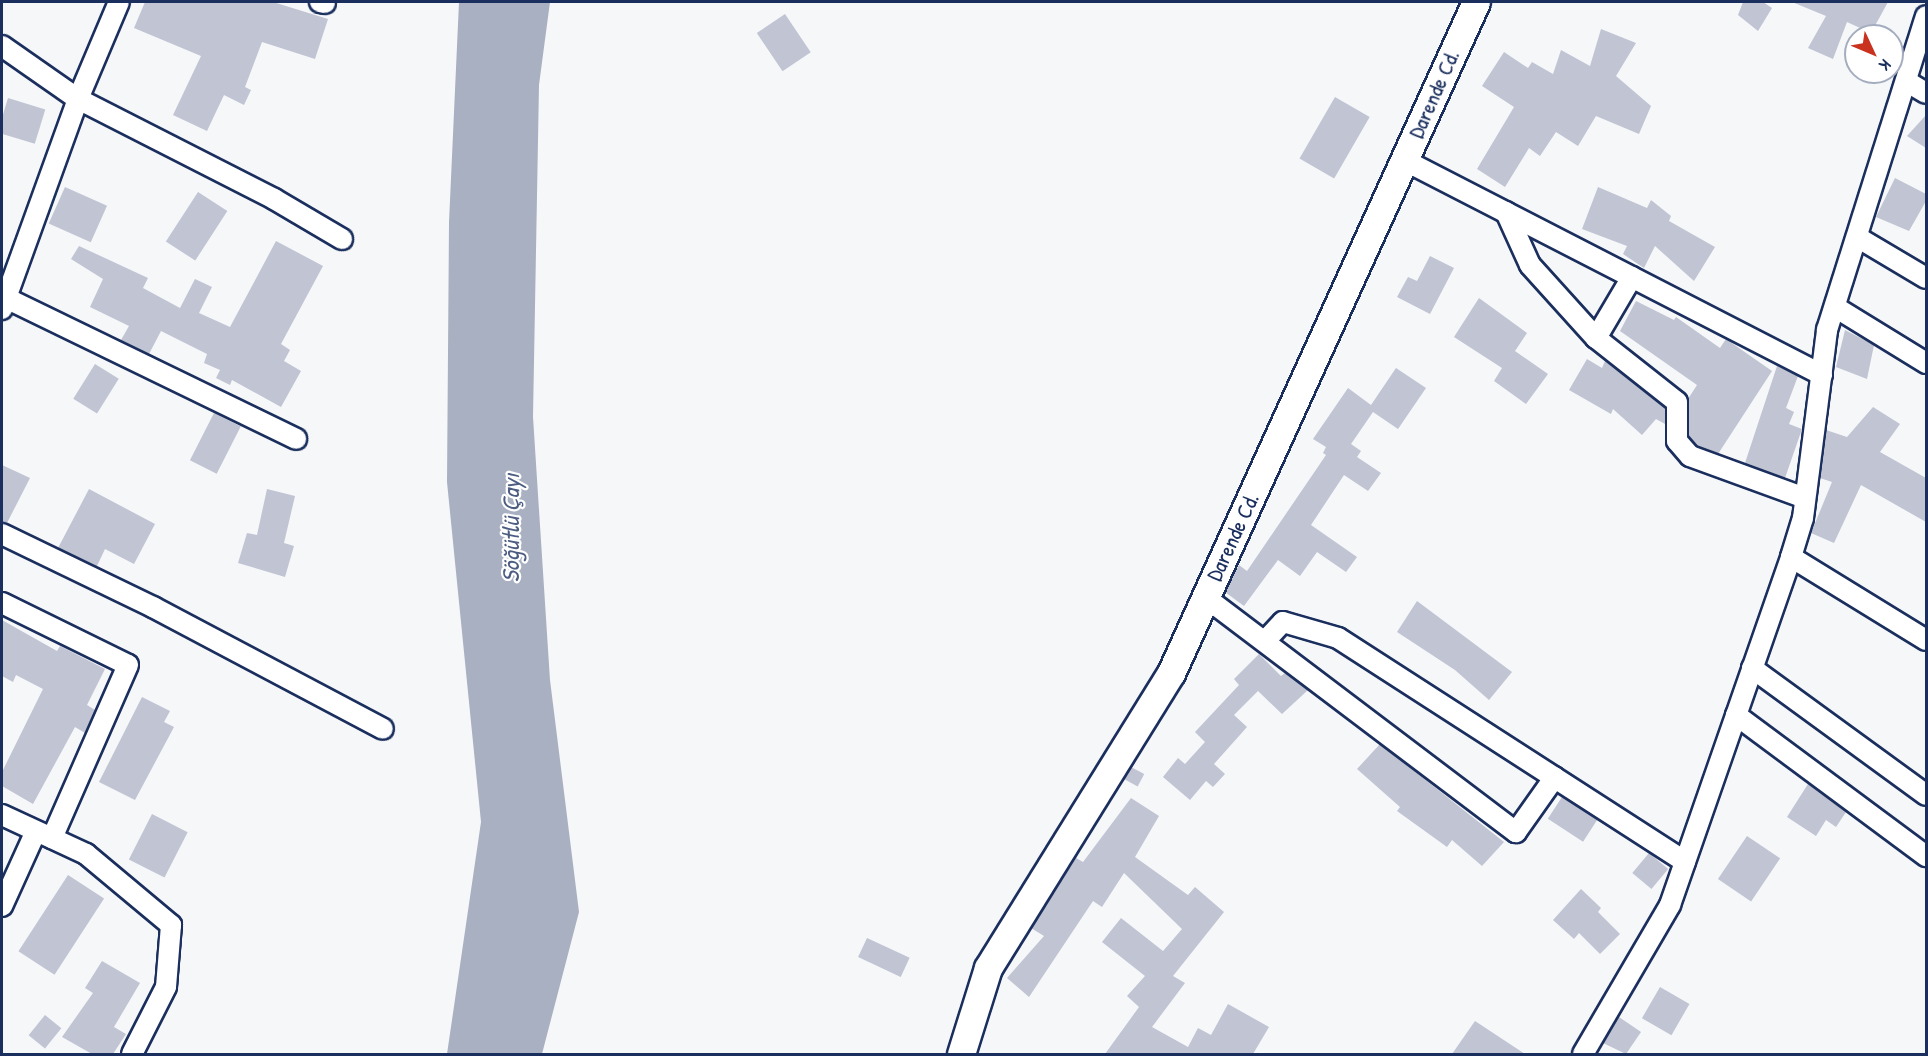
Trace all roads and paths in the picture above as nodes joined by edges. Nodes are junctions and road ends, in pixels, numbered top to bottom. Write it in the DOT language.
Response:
graph roads {
  1 [pos="119,2"];
  2 [pos="1476,2"];
  3 [pos="1926,16"];
  4 [pos="2,46"];
  5 [pos="1906,81"];
  6 [pos="1926,93"];
  7 [pos="78,99"];
  8 [pos="1404,160"];
  9 [pos="1506,212"];
  10 [pos="1857,237"];
  11 [pos="342,239"];
  12 [pos="1632,277"];
  13 [pos="1926,278"];
  14 [pos="3,302"];
  15 [pos="1835,307"];
  16 [pos="1596,338"];
  17 [pos="1926,363"];
  18 [pos="1822,375"];
  19 [pos="297,439"];
  20 [pos="1805,498"];
  21 [pos="2,534"];
  22 [pos="1791,557"];
  23 [pos="1205,597"];
  24 [pos="2,603"];
  25 [pos="1926,640"];
  26 [pos="1265,641"];
  27 [pos="1752,668"];
  28 [pos="1736,715"];
  29 [pos="383,729"];
  30 [pos="1555,777"];
  31 [pos="1926,795"];
  32 [pos="2,816"];
  33 [pos="44,835"];
  34 [pos="1926,856"];
  35 [pos="1685,862"];
  36 [pos="2,906"];
  37 [pos="132,1054"];
  38 [pos="962,1054"];
  39 [pos="1583,1054"];
  1 -- 7 [label="street"];
  2 -- 8 [label="street, Darende Cd."];
  3 -- 5 [label="street"];
  4 -- 7 [label="street"];
  5 -- 6 [label="street"];
  5 -- 10 [label="street"];
  7 -- 11 [label="street"];
  7 -- 14 [label="street"];
  8 -- 9 [label="street"];
  8 -- 23 [label="street, Darende Cd."];
  9 -- 12 [label="street"];
  9 -- 16 [label="street"];
  10 -- 13 [label="street"];
  10 -- 15 [label="street"];
  12 -- 16 [label="street"];
  12 -- 18 [label="street"];
  14 -- 19 [label="street"];
  15 -- 17 [label="street"];
  15 -- 18 [label="street"];
  16 -- 20 [label="street"];
  18 -- 20 [label="street"];
  20 -- 22 [label="street"];
  21 -- 29 [label="street"];
  22 -- 25 [label="street"];
  22 -- 27 [label="street"];
  23 -- 26 [label="street"];
  23 -- 38 [label="street, Darende Cd."];
  24 -- 33 [label="street"];
  26 -- 30 [label="street"];
  26 -- 30 [label="street"];
  27 -- 28 [label="street"];
  27 -- 31 [label="street"];
  28 -- 34 [label="street"];
  28 -- 35 [label="street"];
  30 -- 35 [label="street"];
  32 -- 33 [label="street"];
  33 -- 36 [label="street"];
  33 -- 37 [label="street"];
  35 -- 39 [label="street"];
}
